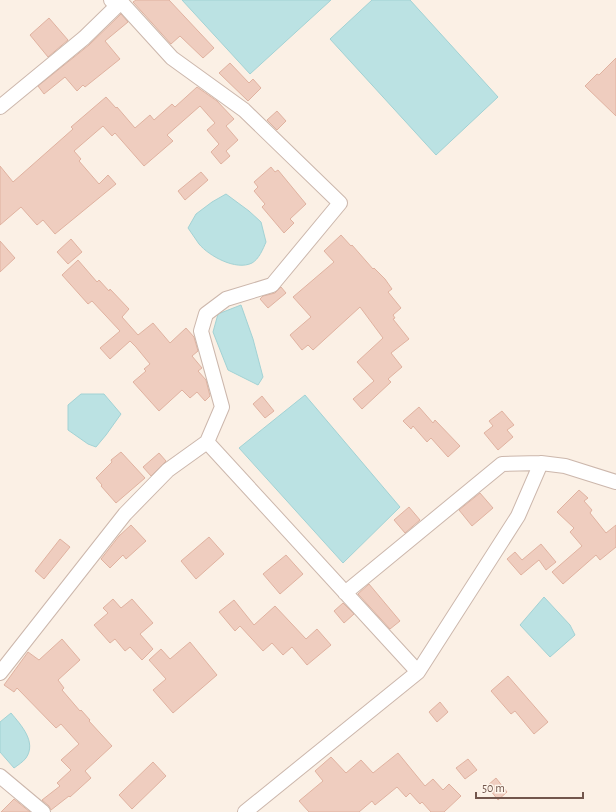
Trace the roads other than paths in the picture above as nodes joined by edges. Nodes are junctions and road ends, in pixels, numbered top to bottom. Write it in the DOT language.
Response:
graph roads {
  1 [pos="116,1"];
  2 [pos="0,107"];
  3 [pos="207,442"];
  4 [pos="541,463"];
  5 [pos="616,482"];
  6 [pos="345,593"];
  7 [pos="418,672"];
  8 [pos="0,673"];
  9 [pos="0,776"];
  10 [pos="43,812"];
  11 [pos="245,812"];
  1 -- 2 [label="street"];
  1 -- 3 [label="street"];
  3 -- 6 [label="street"];
  3 -- 8 [label="street"];
  4 -- 5 [label="street"];
  4 -- 6 [label="street"];
  4 -- 7 [label="street"];
  6 -- 7 [label="street"];
  7 -- 11 [label="street"];
  9 -- 10 [label="street"];
}
